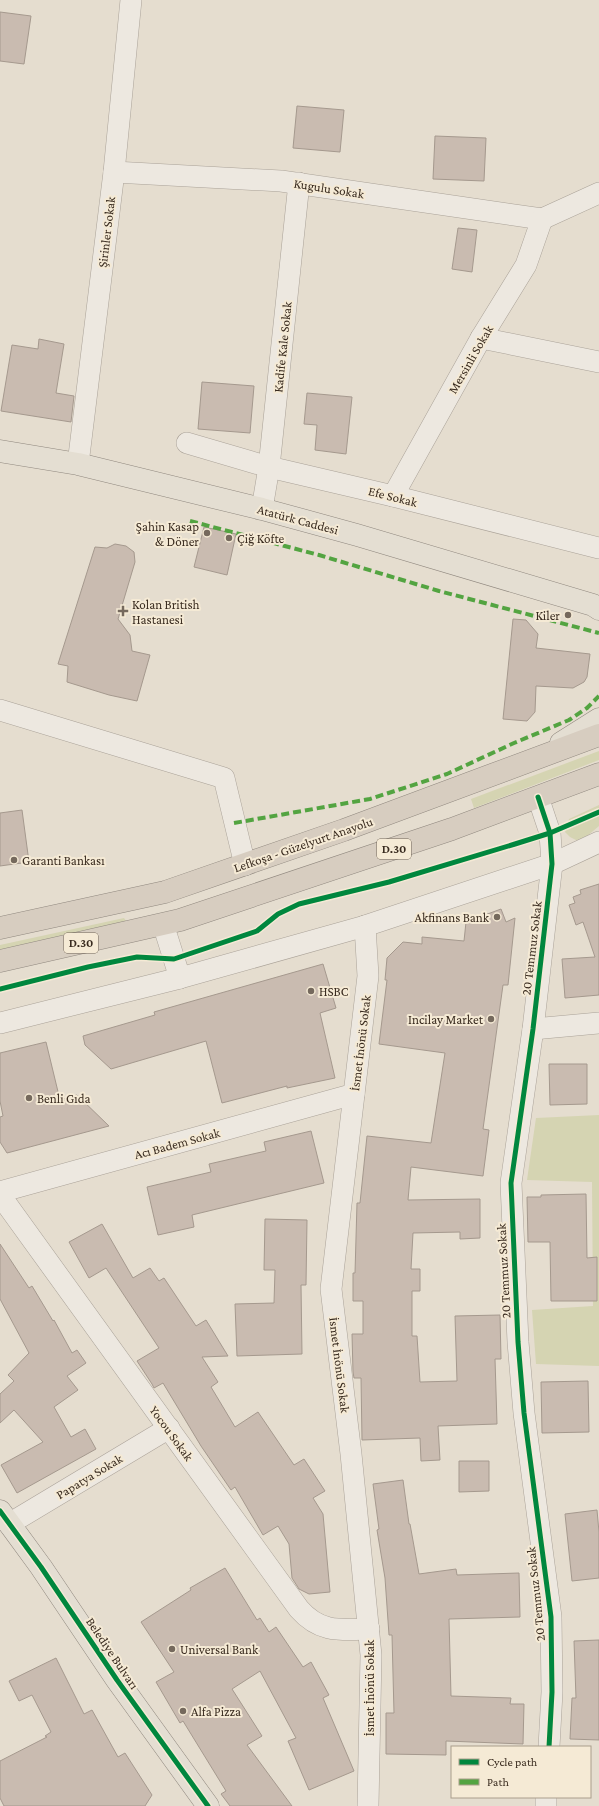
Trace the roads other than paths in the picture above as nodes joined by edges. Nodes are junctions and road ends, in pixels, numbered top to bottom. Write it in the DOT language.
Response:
graph roads {
  1 [pos="132,0"];
  2 [pos="114,172"];
  3 [pos="299,183"];
  4 [pos="599,193"];
  5 [pos="542,219"];
  6 [pos="481,338"];
  7 [pos="599,362"];
  8 [pos="187,444"];
  9 [pos="0,451"];
  10 [pos="78,464"];
  11 [pos="269,467"];
  12 [pos="393,496"];
  13 [pos="262,509"];
  14 [pos="599,548"];
  15 [pos="597,606"];
  16 [pos="0,710"];
  17 [pos="599,719"];
  18 [pos="599,735"];
  19 [pos="529,762"];
  20 [pos="599,774"];
  21 [pos="538,797"];
  22 [pos="599,842"];
  23 [pos="552,864"];
  24 [pos="245,865"];
  25 [pos="163,924"];
  26 [pos="365,926"];
  27 [pos="0,928"];
  28 [pos="0,961"];
  29 [pos="180,978"];
  30 [pos="0,1023"];
  31 [pos="599,1023"];
  32 [pos="533,1029"];
  33 [pos="354,1094"];
  34 [pos="0,1192"];
  35 [pos="0,1195"];
  36 [pos="169,1428"];
  37 [pos="4,1517"];
  38 [pos="369,1629"];
  39 [pos="549,1746"];
  40 [pos="208,1806"];
  41 [pos="368,1806"];
  1 -- 2 [label="street, Şirinler Sokak"];
  2 -- 3 [label="street, Kugulu Sokak"];
  2 -- 10 [label="street, Şirinler Sokak"];
  3 -- 5 [label="street, Kugulu Sokak"];
  3 -- 11 [label="street, Kadife Kale Sokak"];
  4 -- 5 [label="street"];
  5 -- 6 [label="street, Mersinli Sokak"];
  6 -- 7 [label="street"];
  6 -- 12 [label="street, Mersinli Sokak"];
  8 -- 11 [label="street, Efe Sokak"];
  9 -- 10 [label="main road, Atatürk Caddesi"];
  10 -- 13 [label="main road, Atatürk Caddesi"];
  11 -- 12 [label="street, Efe Sokak"];
  11 -- 13 [label="street, Kadife Kale Sokak"];
  12 -- 14 [label="street, Efe Sokak"];
  13 -- 15 [label="main road, Atatürk Caddesi"];
  16 -- 24 [label="street"];
  17 -- 19 [label="main road"];
  18 -- 19 [label="highway, Lefkoşa - Güzelyurt Anayolu / D.30"];
  19 -- 24 [label="highway, Lefkoşa - Güzelyurt Anayolu / D.30"];
  20 -- 21 [label="highway, D.30"];
  21 -- 23 [label="street, 20 Temmuz Sokak"];
  21 -- 25 [label="highway, D.30"];
  22 -- 23 [label="street"];
  23 -- 26 [label="street"];
  23 -- 32 [label="street, 20 Temmuz Sokak"];
  24 -- 27 [label="highway, Lefkoşa - Güzelyurt Anayolu / D.30"];
  25 -- 28 [label="highway, D.30"];
  25 -- 29 [label="street"];
  26 -- 29 [label="street"];
  26 -- 33 [label="street, İsmet İnönü Sokak"];
  29 -- 30 [label="street"];
  31 -- 32 [label="street"];
  32 -- 39 [label="street, 20 Temmuz Sokak"];
  33 -- 34 [label="street, Acı Badem Sokak"];
  33 -- 38 [label="street, İsmet İnönü Sokak"];
  35 -- 36 [label="street, Yocou Sokak"];
  36 -- 37 [label="street, Papatya Sokak"];
  36 -- 38 [label="street, Yocou Sokak"];
  37 -- 40 [label="main road, Belediye Bulvarı"];
  38 -- 41 [label="street, İsmet İnönü Sokak"];
}
